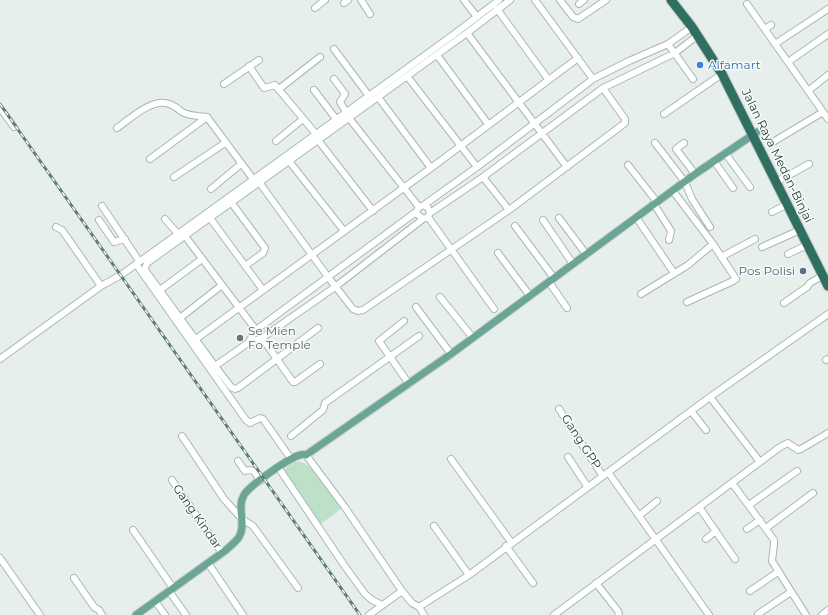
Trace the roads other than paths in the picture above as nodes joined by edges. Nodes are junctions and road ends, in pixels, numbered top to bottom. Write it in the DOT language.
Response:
graph roads {
  1 [pos="325,0"];
  2 [pos="361,0"];
  3 [pos="464,0"];
  4 [pos="499,0"];
  5 [pos="510,0"];
  6 [pos="535,0"];
  7 [pos="560,0"];
  8 [pos="606,0"];
  9 [pos="671,0"];
  10 [pos="677,0"];
  11 [pos="747,4"];
  12 [pos="315,8"];
  13 [pos="497,9"];
  14 [pos="828,9"];
  15 [pos="370,14"];
  16 [pos="477,17"];
  17 [pos="771,25"];
  18 [pos="692,27"];
  19 [pos="765,29"];
  20 [pos="467,33"];
  21 [pos="828,34"];
  22 [pos="698,35"];
  23 [pos="668,44"];
  24 [pos="775,44"];
  25 [pos="334,49"];
  26 [pos="675,53"];
  27 [pos="437,55"];
  28 [pos="320,58"];
  29 [pos="578,58"];
  30 [pos="259,60"];
  31 [pos="788,62"];
  32 [pos="249,66"];
  33 [pos="722,74"];
  34 [pos="828,75"];
  35 [pos="407,76"];
  36 [pos="334,79"];
  37 [pos="548,79"];
  38 [pos="593,79"];
  39 [pos="693,79"];
  40 [pos="224,84"];
  41 [pos="603,88"];
  42 [pos="279,89"];
  43 [pos="314,90"];
  44 [pos="808,91"];
  45 [pos="368,96"];
  46 [pos="378,97"];
  47 [pos="519,102"];
  48 [pos="0,108"];
  49 [pos="823,112"];
  50 [pos="664,114"];
  51 [pos="347,115"];
  52 [pos="207,117"];
  53 [pos="303,119"];
  54 [pos="336,119"];
  55 [pos="828,119"];
  56 [pos="534,123"];
  57 [pos="488,124"];
  58 [pos="14,127"];
  59 [pos="117,128"];
  60 [pos="755,133"];
  61 [pos="542,134"];
  62 [pos="317,137"];
  63 [pos="276,141"];
  64 [pos="773,142"];
  65 [pos="225,143"];
  66 [pos="654,143"];
  67 [pos="684,143"];
  68 [pos="460,146"];
  69 [pos="725,153"];
  70 [pos="150,159"];
  71 [pos="289,160"];
  72 [pos="714,161"];
  73 [pos="241,164"];
  74 [pos="809,164"];
  75 [pos="628,165"];
  76 [pos="477,167"];
  77 [pos="567,167"];
  78 [pos="431,168"];
  79 [pos="695,174"];
  80 [pos="483,177"];
  81 [pos="174,178"];
  82 [pos="256,180"];
  83 [pos="780,180"];
  84 [pos="685,182"];
  85 [pos="750,187"];
  86 [pos="404,188"];
  87 [pos="733,188"];
  88 [pos="211,189"];
  89 [pos="674,190"];
  90 [pos="231,202"];
  91 [pos="656,203"];
  92 [pos="788,204"];
  93 [pos="102,206"];
  94 [pos="420,208"];
  95 [pos="509,210"];
  96 [pos="373,211"];
  97 [pos="772,212"];
  98 [pos="427,216"];
  99 [pos="636,217"];
  100 [pos="210,218"];
  101 [pos="559,218"];
  102 [pos="165,219"];
  103 [pos="99,220"];
  104 [pos="543,220"];
  105 [pos="515,226"];
  106 [pos="56,227"];
  107 [pos="710,227"];
  108 [pos="800,230"];
  109 [pos="344,231"];
  110 [pos="178,234"];
  111 [pos="184,236"];
  112 [pos="125,239"];
  113 [pos="755,239"];
  114 [pos="670,240"];
  115 [pos="713,244"];
  116 [pos="807,245"];
  117 [pos="762,247"];
  118 [pos="452,250"];
  119 [pos="498,253"];
  120 [pos="586,254"];
  121 [pos="788,254"];
  122 [pos="312,255"];
  123 [pos="722,257"];
  124 [pos="202,259"];
  125 [pos="137,262"];
  126 [pos="573,264"];
  127 [pos="245,266"];
  128 [pos="674,273"];
  129 [pos="825,276"];
  130 [pos="328,277"];
  131 [pos="551,280"];
  132 [pos="222,285"];
  133 [pos="101,286"];
  134 [pos="828,286"];
  135 [pos="335,287"];
  136 [pos="160,290"];
  137 [pos="263,290"];
  138 [pos="641,294"];
  139 [pos="530,296"];
  140 [pos="440,297"];
  141 [pos="687,302"];
  142 [pos="784,303"];
  143 [pos="240,307"];
  144 [pos="416,307"];
  145 [pos="567,308"];
  146 [pos="494,309"];
  147 [pos="828,314"];
  148 [pos="180,318"];
  149 [pos="404,321"];
  150 [pos="318,328"];
  151 [pos="256,330"];
  152 [pos="419,336"];
  153 [pos="262,338"];
  154 [pos="473,338"];
  155 [pos="196,339"];
  156 [pos="248,343"];
  157 [pos="450,354"];
  158 [pos="390,357"];
  159 [pos="277,358"];
  160 [pos="0,359"];
  161 [pos="320,364"];
  162 [pos="215,366"];
  163 [pos="409,384"];
  164 [pos="710,397"];
  165 [pos="559,409"];
  166 [pos="691,411"];
  167 [pos="706,430"];
  168 [pos="828,433"];
  169 [pos="182,436"];
  170 [pos="291,436"];
  171 [pos="306,455"];
  172 [pos="568,457"];
  173 [pos="291,459"];
  174 [pos="451,459"];
  175 [pos="238,461"];
  176 [pos="760,462"];
  177 [pos="278,467"];
  178 [pos="797,470"];
  179 [pos="605,473"];
  180 [pos="172,480"];
  181 [pos="260,481"];
  182 [pos="732,483"];
  183 [pos="587,486"];
  184 [pos="813,493"];
  185 [pos="657,501"];
  186 [pos="749,504"];
  187 [pos="699,506"];
  188 [pos="639,516"];
  189 [pos="242,519"];
  190 [pos="760,520"];
  191 [pos="434,526"];
  192 [pos="766,528"];
  193 [pos="748,529"];
  194 [pos="133,530"];
  195 [pos="716,531"];
  196 [pos="706,539"];
  197 [pos="656,540"];
  198 [pos="509,544"];
  199 [pos="222,553"];
  200 [pos="0,558"];
  201 [pos="735,559"];
  202 [pos="208,563"];
  203 [pos="778,572"];
  204 [pos="468,575"];
  205 [pos="74,578"];
  206 [pos="533,583"];
  207 [pos="596,583"];
  208 [pos="298,588"];
  209 [pos="171,589"];
  210 [pos="750,590"];
  211 [pos="402,591"];
  212 [pos="791,592"];
  213 [pos="155,601"];
  214 [pos="382,606"];
  215 [pos="419,607"];
  216 [pos="828,610"];
  217 [pos="139,614"];
  218 [pos="758,614"];
  219 [pos="40,615"];
  220 [pos="102,615"];
  221 [pos="165,615"];
  222 [pos="186,615"];
  223 [pos="243,615"];
  224 [pos="369,615"];
  225 [pos="424,615"];
  226 [pos="554,615"];
  227 [pos="619,615"];
  228 [pos="709,615"];
  229 [pos="806,615"];
  230 [pos="822,615"];
  1 -- 12 [label="street"];
  2 -- 15 [label="street"];
  3 -- 16 [label="street"];
  4 -- 16 [label="street"];
  5 -- 13 [label="street"];
  6 -- 29 [label="street"];
  7 -- 8 [label="street"];
  9 -- 18 [label="highway, Jalan Raya Medan-Binjai"];
  10 -- 60 [label="highway, Jalan Raya Medan-Binjai"];
  11 -- 19 [label="street"];
  13 -- 20 [label="street"];
  13 -- 37 [label="street"];
  14 -- 24 [label="street"];
  16 -- 45 [label="street"];
  17 -- 19 [label="street"];
  18 -- 22 [label="highway, Jalan Raya Medan-Binjai"];
  18 -- 23 [label="street"];
  19 -- 24 [label="street"];
  20 -- 27 [label="street"];
  20 -- 47 [label="street"];
  21 -- 31 [label="street"];
  22 -- 26 [label="street"];
  22 -- 33 [label="highway, Jalan Raya Medan-Binjai"];
  23 -- 26 [label="street"];
  23 -- 38 [label="street"];
  24 -- 31 [label="street"];
  25 -- 45 [label="street"];
  26 -- 39 [label="street"];
  26 -- 41 [label="street"];
  27 -- 35 [label="street"];
  27 -- 57 [label="street"];
  28 -- 42 [label="street"];
  29 -- 37 [label="street"];
  29 -- 38 [label="street"];
  30 -- 32 [label="street"];
  31 -- 44 [label="street"];
  32 -- 40 [label="street"];
  32 -- 42 [label="street"];
  33 -- 50 [label="street"];
  33 -- 60 [label="highway, Jalan Raya Medan-Binjai"];
  34 -- 44 [label="street"];
  35 -- 46 [label="street"];
  35 -- 68 [label="street"];
  36 -- 51 [label="street"];
  37 -- 47 [label="street"];
  38 -- 56 [label="street"];
  41 -- 61 [label="street"];
  41 -- 77 [label="street"];
  42 -- 53 [label="street"];
  43 -- 54 [label="street"];
  44 -- 49 [label="street"];
  45 -- 51 [label="street"];
  46 -- 51 [label="street"];
  46 -- 78 [label="street"];
  47 -- 56 [label="street"];
  47 -- 57 [label="street"];
  48 -- 58 [label="street"];
  49 -- 55 [label="street"];
  49 -- 64 [label="street"];
  51 -- 54 [label="street"];
  51 -- 62 [label="street"];
  51 -- 86 [label="street"];
  52 -- 59 [label="street"];
  52 -- 65 [label="street"];
  52 -- 70 [label="street"];
  53 -- 62 [label="street"];
  53 -- 63 [label="street"];
  54 -- 62 [label="street"];
  56 -- 61 [label="street"];
  56 -- 76 [label="street"];
  57 -- 68 [label="street"];
  60 -- 69 [label="main road"];
  60 -- 83 [label="highway, Jalan Raya Medan-Binjai"];
  60 -- 92 [label="highway, Jalan Raya Medan-Binjai"];
  61 -- 77 [label="street"];
  61 -- 80 [label="street"];
  62 -- 71 [label="street"];
  62 -- 82 [label="street"];
  62 -- 96 [label="street"];
  65 -- 73 [label="street"];
  65 -- 81 [label="street"];
  66 -- 84 [label="street"];
  67 -- 79 [label="street"];
  68 -- 76 [label="street"];
  68 -- 78 [label="street"];
  69 -- 72 [label="main road"];
  69 -- 85 [label="street"];
  71 -- 82 [label="street"];
  71 -- 109 [label="street"];
  72 -- 79 [label="main road"];
  72 -- 87 [label="street"];
  73 -- 82 [label="street"];
  73 -- 88 [label="street"];
  74 -- 83 [label="street"];
  75 -- 91 [label="street"];
  76 -- 94 [label="street"];
  77 -- 95 [label="street"];
  78 -- 86 [label="street"];
  79 -- 84 [label="main road"];
  80 -- 95 [label="street"];
  80 -- 98 [label="street"];
  82 -- 90 [label="street"];
  82 -- 110 [label="street"];
  82 -- 122 [label="street"];
  83 -- 129 [label="highway, Jalan Raya Medan-Binjai"];
  84 -- 89 [label="main road"];
  84 -- 107 [label="street"];
  86 -- 94 [label="street"];
  86 -- 96 [label="street"];
  89 -- 91 [label="main road"];
  89 -- 115 [label="street"];
  90 -- 100 [label="street"];
  90 -- 127 [label="street"];
  91 -- 99 [label="main road"];
  91 -- 114 [label="street"];
  92 -- 97 [label="street"];
  92 -- 108 [label="highway, Jalan Raya Medan-Binjai"];
  93 -- 112 [label="street"];
  94 -- 98 [label="street"];
  94 -- 98 [label="street"];
  94 -- 130 [label="street"];
  95 -- 118 [label="street"];
  96 -- 109 [label="street"];
  98 -- 118 [label="street"];
  98 -- 135 [label="street"];
  99 -- 120 [label="main road"];
  99 -- 128 [label="street"];
  100 -- 111 [label="street"];
  100 -- 127 [label="street"];
  101 -- 120 [label="street"];
  102 -- 110 [label="street"];
  103 -- 112 [label="street"];
  104 -- 126 [label="street"];
  105 -- 131 [label="street"];
  106 -- 133 [label="street"];
  108 -- 116 [label="highway, Jalan Raya Medan-Binjai"];
  108 -- 117 [label="street"];
  109 -- 122 [label="street"];
  110 -- 125 [label="street"];
  111 -- 124 [label="street"];
  111 -- 136 [label="street"];
  112 -- 125 [label="street"];
  113 -- 123 [label="street"];
  115 -- 123 [label="street"];
  115 -- 128 [label="street"];
  116 -- 121 [label="street"];
  116 -- 129 [label="highway, Jalan Raya Medan-Binjai"];
  118 -- 135 [label="street"];
  118 -- 146 [label="street"];
  119 -- 139 [label="street"];
  120 -- 126 [label="main road"];
  122 -- 130 [label="street"];
  122 -- 137 [label="street"];
  123 -- 141 [label="street"];
  124 -- 132 [label="street"];
  124 -- 136 [label="street"];
  125 -- 133 [label="street"];
  125 -- 173 [label="street"];
  126 -- 131 [label="main road"];
  127 -- 137 [label="street"];
  128 -- 138 [label="street"];
  129 -- 134 [label="highway, Jalan Raya Medan-Binjai"];
  129 -- 142 [label="street"];
  130 -- 135 [label="street"];
  130 -- 151 [label="street"];
  131 -- 139 [label="main road"];
  131 -- 145 [label="street"];
  132 -- 143 [label="street"];
  132 -- 148 [label="street"];
  133 -- 160 [label="street"];
  135 -- 153 [label="street"];
  136 -- 148 [label="street"];
  137 -- 143 [label="street"];
  139 -- 154 [label="main road"];
  140 -- 154 [label="street"];
  143 -- 151 [label="street"];
  143 -- 155 [label="street"];
  144 -- 157 [label="street"];
  147 -- 164 [label="street"];
  148 -- 155 [label="street"];
  149 -- 158 [label="street"];
  150 -- 159 [label="street"];
  151 -- 153 [label="street"];
  151 -- 156 [label="street"];
  152 -- 158 [label="street"];
  153 -- 156 [label="street"];
  153 -- 159 [label="street"];
  154 -- 157 [label="main road"];
  155 -- 162 [label="street"];
  156 -- 162 [label="street"];
  157 -- 163 [label="main road"];
  158 -- 163 [label="street"];
  158 -- 170 [label="street"];
  159 -- 161 [label="street"];
  159 -- 162 [label="street"];
  163 -- 171 [label="main road"];
  164 -- 166 [label="street"];
  164 -- 176 [label="street"];
  165 -- 179 [label="street, Gang GPP"];
  166 -- 167 [label="street"];
  166 -- 179 [label="street"];
  168 -- 176 [label="street"];
  169 -- 189 [label="street"];
  171 -- 173 [label="main road"];
  171 -- 211 [label="street"];
  172 -- 183 [label="street"];
  173 -- 177 [label="main road"];
  174 -- 198 [label="street"];
  175 -- 181 [label="street"];
  176 -- 182 [label="street"];
  177 -- 181 [label="main road"];
  177 -- 214 [label="street"];
  178 -- 186 [label="street"];
  179 -- 183 [label="street"];
  179 -- 188 [label="street, Gang GPP"];
  180 -- 199 [label="street, Gang Kindar"];
  181 -- 189 [label="main road"];
  182 -- 186 [label="street"];
  182 -- 187 [label="street"];
  183 -- 198 [label="street"];
  184 -- 192 [label="street"];
  185 -- 188 [label="street"];
  186 -- 190 [label="street"];
  187 -- 195 [label="street"];
  187 -- 197 [label="street"];
  188 -- 197 [label="street, Gang GPP"];
  189 -- 199 [label="main road"];
  189 -- 208 [label="street"];
  190 -- 192 [label="street"];
  190 -- 193 [label="street"];
  191 -- 204 [label="street"];
  192 -- 203 [label="street"];
  194 -- 209 [label="street"];
  195 -- 196 [label="street"];
  195 -- 201 [label="street"];
  197 -- 207 [label="street"];
  197 -- 228 [label="street, Gang GPP"];
  198 -- 204 [label="street"];
  198 -- 206 [label="street"];
  199 -- 202 [label="main road"];
  200 -- 219 [label="street"];
  202 -- 209 [label="main road"];
  202 -- 223 [label="street"];
  203 -- 210 [label="street"];
  203 -- 212 [label="street"];
  204 -- 215 [label="street"];
  205 -- 220 [label="street"];
  207 -- 226 [label="street"];
  207 -- 227 [label="street"];
  209 -- 213 [label="main road"];
  209 -- 222 [label="street"];
  211 -- 214 [label="street"];
  211 -- 215 [label="street"];
  212 -- 218 [label="street"];
  212 -- 229 [label="street"];
  213 -- 217 [label="main road"];
  213 -- 221 [label="street"];
  214 -- 224 [label="street"];
  215 -- 225 [label="street"];
  216 -- 230 [label="street"];
}
